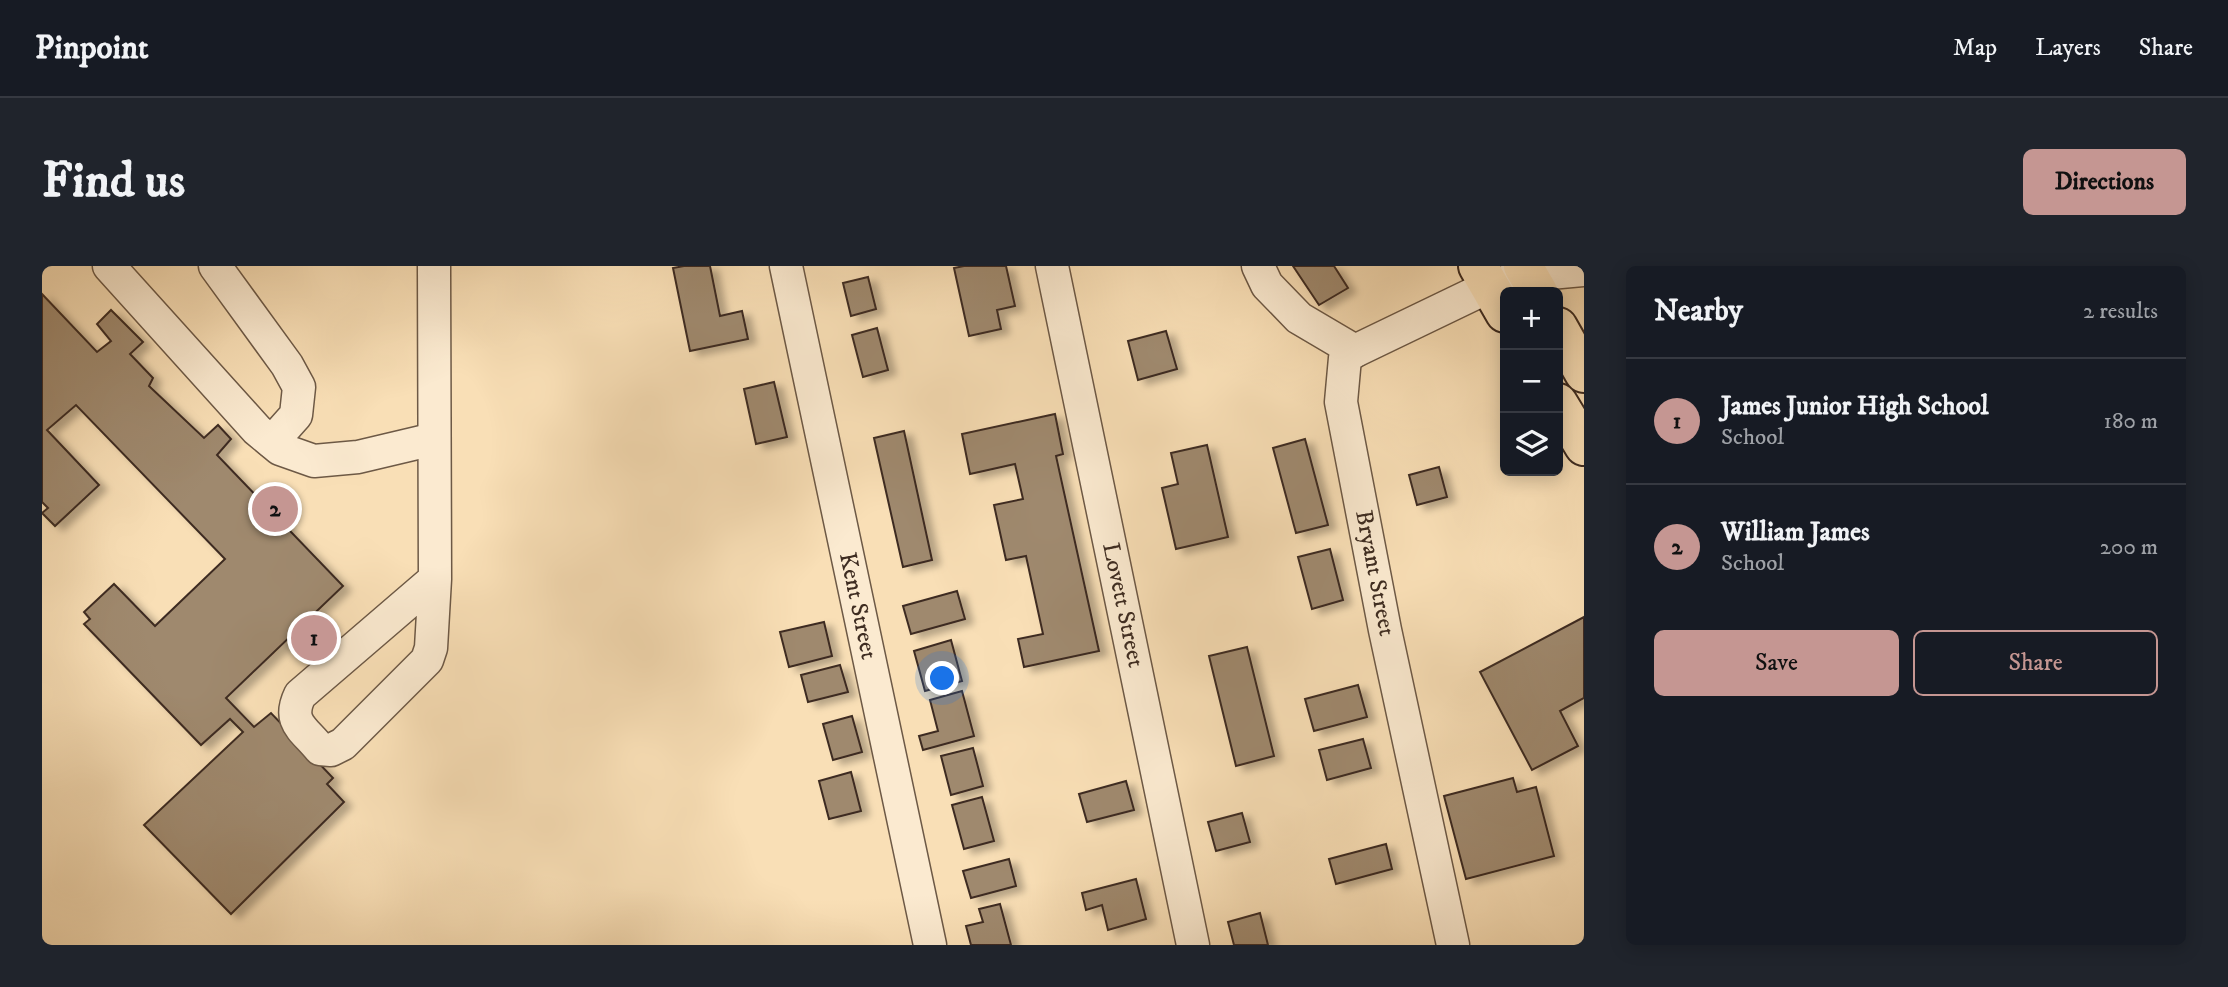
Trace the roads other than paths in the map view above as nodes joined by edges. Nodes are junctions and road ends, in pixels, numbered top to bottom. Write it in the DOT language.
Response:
graph roads {
  1 [pos="109,266"];
  2 [pos="215,266"];
  3 [pos="434,266"];
  4 [pos="786,266"];
  5 [pos="1052,266"];
  6 [pos="1258,266"];
  7 [pos="1584,270"];
  8 [pos="1530,278"];
  9 [pos="1491,289"];
  10 [pos="1563,336"];
  11 [pos="1355,351"];
  12 [pos="1584,373"];
  13 [pos="1563,411"];
  14 [pos="434,439"];
  15 [pos="272,442"];
  16 [pos="1584,446"];
  17 [pos="435,579"];
  18 [pos="930,945"];
  19 [pos="1194,945"];
  20 [pos="1452,945"];
  1 -- 15 [label="street"];
  2 -- 15 [label="street"];
  3 -- 14 [label="street"];
  4 -- 18 [label="street, Kent Street"];
  5 -- 19 [label="street, Lovett Street"];
  6 -- 11 [label="street"];
  7 -- 8 [label="street"];
  8 -- 9 [label="street"];
  9 -- 11 [label="street"];
  10 -- 12 [label="main road"];
  11 -- 20 [label="street, Bryant Street"];
  13 -- 16 [label="main road"];
  14 -- 15 [label="street"];
  14 -- 17 [label="street"];
  17 -- 17 [label="street"];
}
